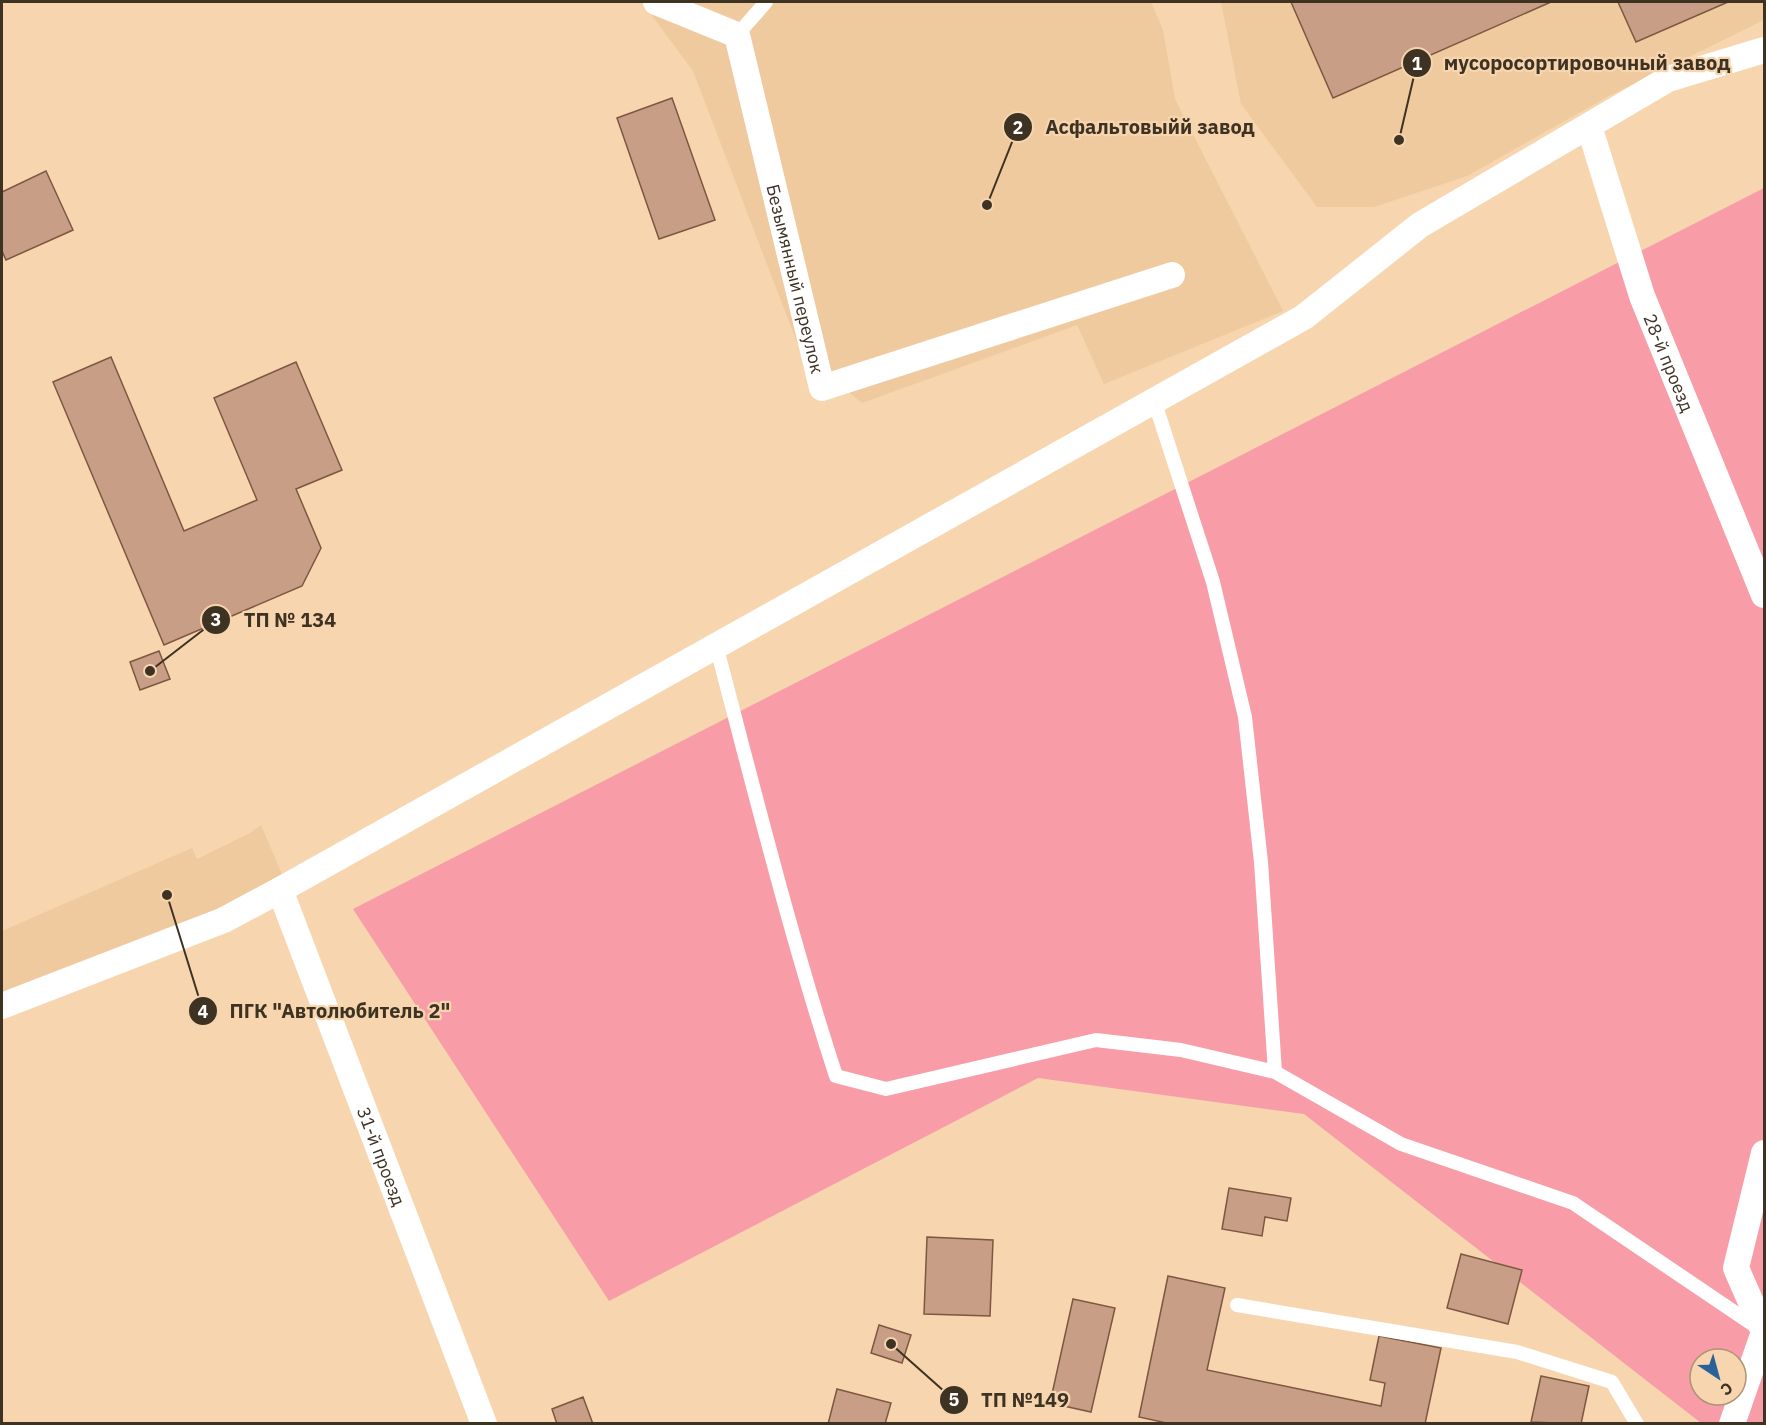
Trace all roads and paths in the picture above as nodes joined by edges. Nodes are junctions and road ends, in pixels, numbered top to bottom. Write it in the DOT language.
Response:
graph roads {
  1 [pos="656,2"];
  2 [pos="766,2"];
  3 [pos="737,35"];
  4 [pos="1764,50"];
  5 [pos="1589,126"];
  6 [pos="1172,275"];
  7 [pos="1154,400"];
  8 [pos="1764,595"];
  9 [pos="716,645"];
  10 [pos="280,890"];
  11 [pos="2,1006"];
  12 [pos="1275,1072"];
  13 [pos="1764,1153"];
  14 [pos="1237,1305"];
  15 [pos="1764,1332"];
  16 [pos="484,1424"];
  17 [pos="1637,1424"];
  18 [pos="1732,1424"];
  1 -- 3 [label="street"];
  2 -- 3 [label="lane"];
  3 -- 6 [label="street, Безымянный переулок"];
  4 -- 5 [label="street"];
  5 -- 7 [label="street"];
  5 -- 8 [label="street, 28-й проезд"];
  7 -- 9 [label="street"];
  7 -- 12 [label="lane"];
  9 -- 10 [label="street"];
  9 -- 12 [label="lane"];
  10 -- 11 [label="street"];
  10 -- 16 [label="street, 31-й проезд"];
  12 -- 15 [label="lane"];
  13 -- 15 [label="street"];
  14 -- 17 [label="lane"];
  15 -- 18 [label="street"];
}
